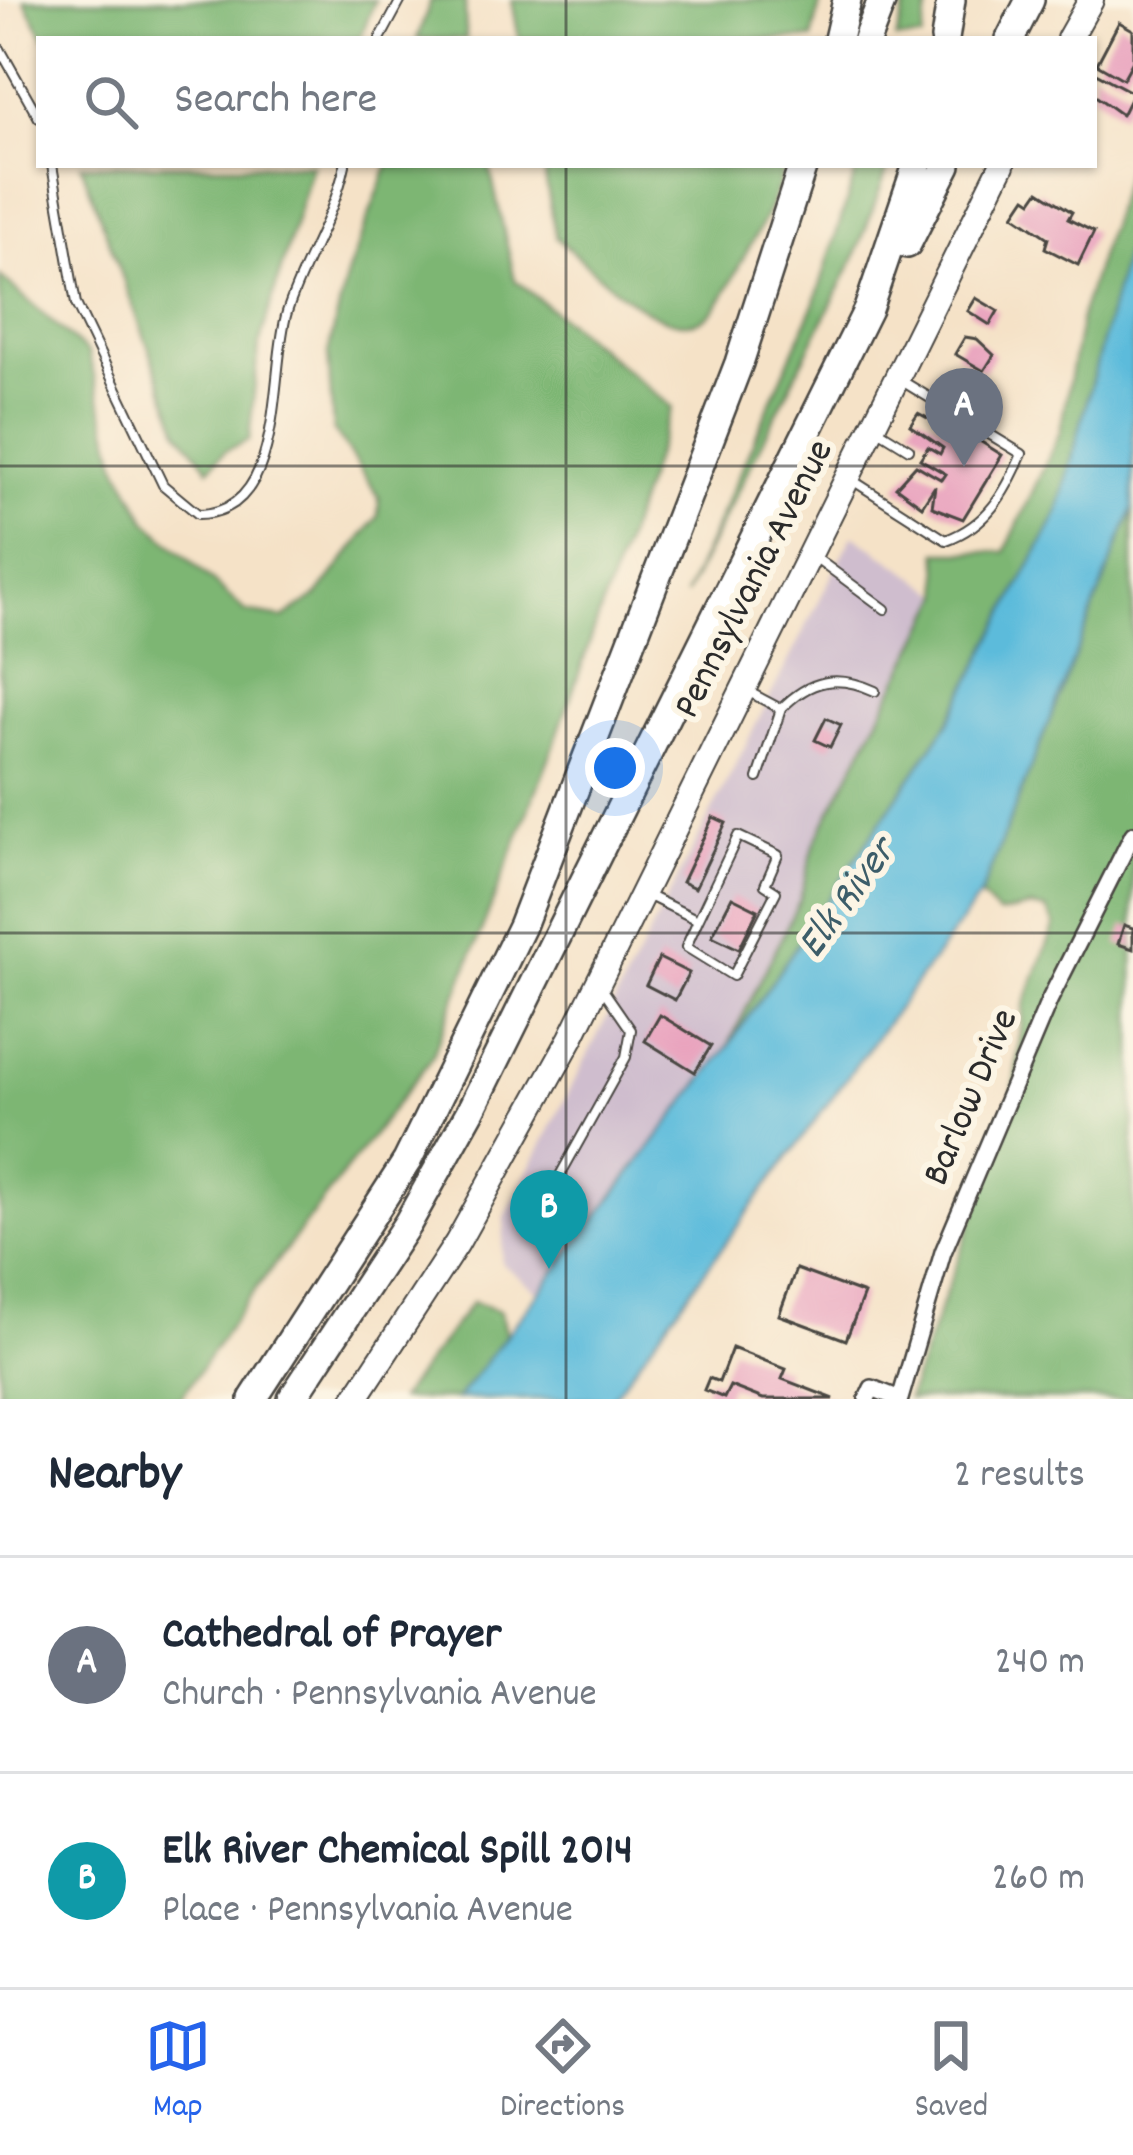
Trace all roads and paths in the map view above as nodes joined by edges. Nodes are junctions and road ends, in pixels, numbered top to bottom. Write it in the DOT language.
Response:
graph roads {
  1 [pos="401,0"];
  2 [pos="847,0"];
  3 [pos="882,0"];
  4 [pos="951,0"];
  5 [pos="1030,0"];
  6 [pos="1091,0"];
  7 [pos="382,36"];
  8 [pos="839,36"];
  9 [pos="868,36"];
  10 [pos="945,36"];
  11 [pos="1012,36"];
  12 [pos="1071,36"];
  13 [pos="0,49"];
  14 [pos="36,113"];
  15 [pos="52,168"];
  16 [pos="344,168"];
  17 [pos="802,168"];
  18 [pos="816,168"];
  19 [pos="915,168"];
  20 [pos="945,168"];
  21 [pos="1001,168"];
  22 [pos="868,309"];
  23 [pos="739,363"];
  24 [pos="898,379"];
  25 [pos="874,427"];
  26 [pos="908,449"];
  27 [pos="848,477"];
  28 [pos="810,554"];
  29 [pos="885,609"];
  30 [pos="742,688"];
  31 [pos="875,691"];
  32 [pos="781,710"];
  33 [pos="758,778"];
  34 [pos="1133,834"];
  35 [pos="640,892"];
  36 [pos="698,920"];
  37 [pos="598,982"];
  38 [pos="544,1204"];
  39 [pos="253,1399"];
  40 [pos="292,1399"];
  41 [pos="355,1399"];
  42 [pos="868,1399"];
  43 [pos="900,1399"];
  1 -- 7 [label="lane"];
  2 -- 8 [label="highway"];
  3 -- 9 [label="highway"];
  4 -- 10 [label="highway"];
  5 -- 11 [label="highway"];
  6 -- 12 [label="main road"];
  13 -- 14 [label="lane"];
  15 -- 16 [label="lane"];
  17 -- 23 [label="highway"];
  18 -- 23 [label="highway"];
  19 -- 22 [label="highway"];
  20 -- 22 [label="highway"];
  21 -- 24 [label="main road, Pennsylvania Avenue"];
  22 -- 40 [label="highway"];
  23 -- 39 [label="highway"];
  24 -- 25 [label="main road, Pennsylvania Avenue"];
  24 -- 27 [label="lane"];
  25 -- 26 [label="lane"];
  25 -- 27 [label="main road, Pennsylvania Avenue"];
  27 -- 28 [label="main road, Pennsylvania Avenue"];
  28 -- 29 [label="lane"];
  28 -- 30 [label="main road, Pennsylvania Avenue"];
  30 -- 32 [label="lane"];
  30 -- 35 [label="main road, Pennsylvania Avenue"];
  31 -- 32 [label="lane"];
  32 -- 33 [label="lane"];
  34 -- 43 [label="street, Barlow Drive"];
  35 -- 36 [label="lane"];
  35 -- 37 [label="main road, Pennsylvania Avenue"];
  36 -- 36 [label="lane"];
  37 -- 38 [label="lane"];
  37 -- 41 [label="main road, Pennsylvania Avenue"];
  42 -- 43 [label="street"];
}
